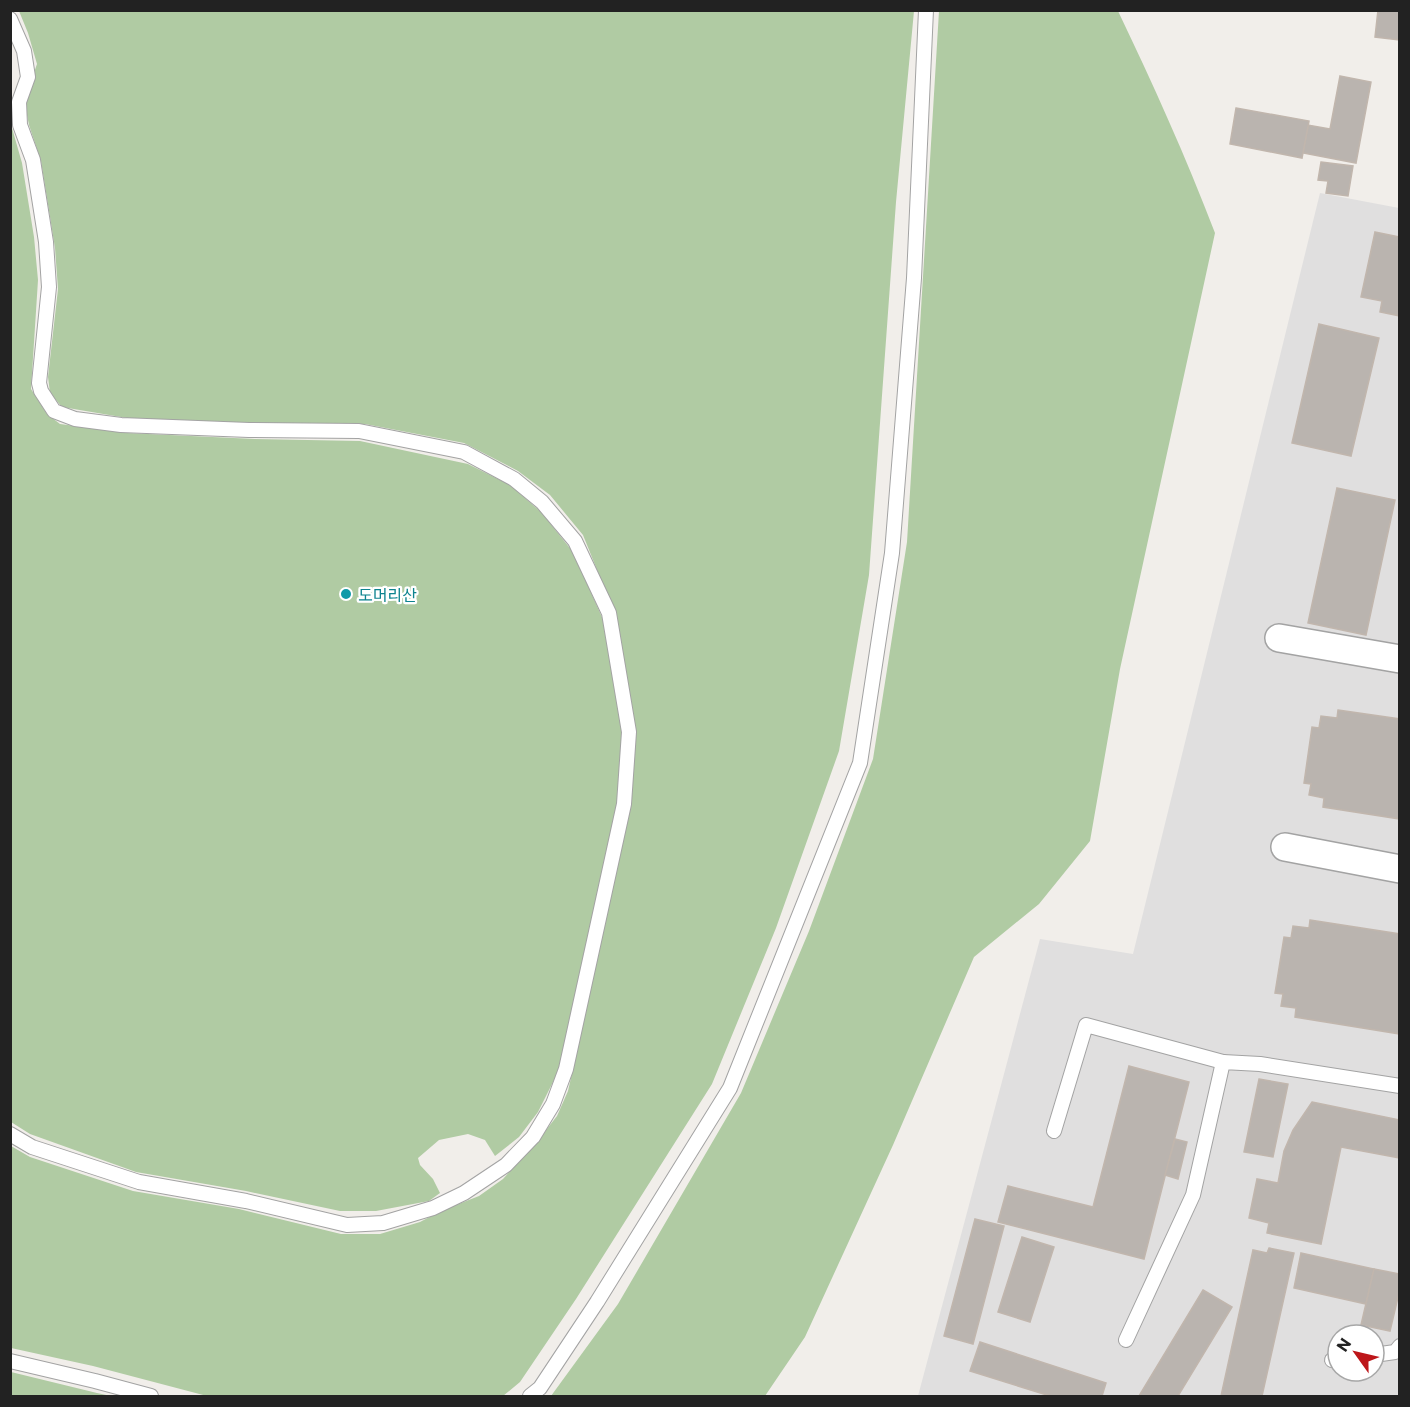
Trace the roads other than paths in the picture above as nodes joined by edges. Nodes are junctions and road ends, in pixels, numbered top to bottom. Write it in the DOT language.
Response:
graph roads {
  1 [pos="926,10"];
  2 [pos="10,20"];
  3 [pos="1279,638"];
  4 [pos="1400,659"];
  5 [pos="1285,847"];
  6 [pos="1400,869"];
  7 [pos="1223,1062"];
  8 [pos="1400,1086"];
  9 [pos="1054,1131"];
  10 [pos="10,1134"];
  11 [pos="1126,1340"];
  12 [pos="1400,1346"];
  13 [pos="1386,1353"];
  14 [pos="10,1361"];
  15 [pos="151,1396"];
  16 [pos="530,1396"];
  1 -- 16 [label="lane"];
  2 -- 10 [label="lane"];
  3 -- 4 [label="street"];
  5 -- 6 [label="street"];
  7 -- 8 [label="lane"];
  7 -- 9 [label="lane"];
  7 -- 11 [label="lane"];
  12 -- 13 [label="lane"];
  14 -- 15 [label="lane"];
}
